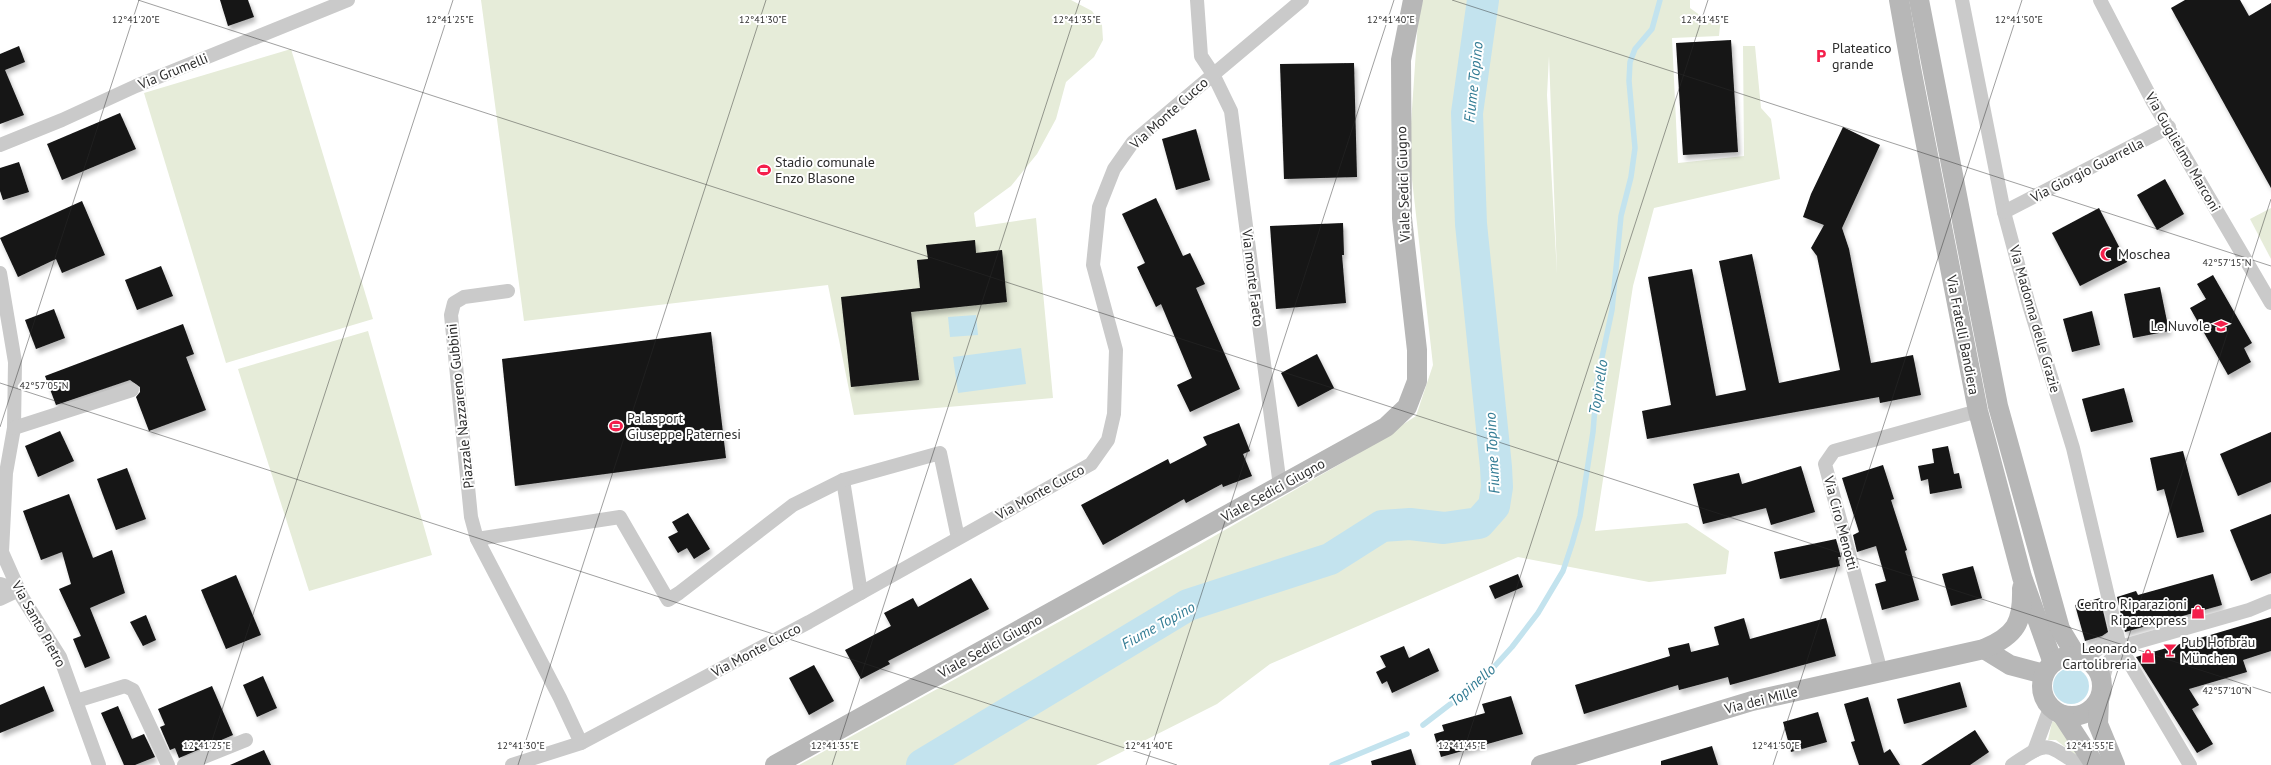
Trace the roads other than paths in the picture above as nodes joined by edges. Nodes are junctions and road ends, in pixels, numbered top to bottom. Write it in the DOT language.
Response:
graph roads {
  1 [pos="348,0"];
  2 [pos="1197,0"];
  3 [pos="1302,0"];
  4 [pos="1413,0"];
  5 [pos="1899,0"];
  6 [pos="1920,0"];
  7 [pos="1962,0"];
  8 [pos="2100,0"];
  9 [pos="1213,74"];
  10 [pos="2169,127"];
  11 [pos="0,145"];
  12 [pos="2004,212"];
  13 [pos="0,274"];
  14 [pos="508,291"];
  15 [pos="2271,303"];
  16 [pos="132,390"];
  17 [pos="1978,411"];
  18 [pos="14,428"];
  19 [pos="843,480"];
  20 [pos="1280,486"];
  21 [pos="958,538"];
  22 [pos="477,539"];
  23 [pos="2022,577"];
  24 [pos="0,584"];
  25 [pos="19,590"];
  26 [pos="861,593"];
  27 [pos="0,599"];
  28 [pos="2271,601"];
  29 [pos="2119,642"];
  30 [pos="1984,649"];
  31 [pos="2081,658"];
  32 [pos="2048,668"];
  33 [pos="1881,672"];
  34 [pos="2100,691"];
  35 [pos="76,701"];
  36 [pos="2057,712"];
  37 [pos="246,740"];
  38 [pos="581,743"];
  39 [pos="2034,751"];
  40 [pos="99,765"];
  41 [pos="168,765"];
  42 [pos="184,765"];
  43 [pos="512,765"];
  44 [pos="775,765"];
  45 [pos="1541,765"];
  46 [pos="2012,765"];
  47 [pos="2079,765"];
  48 [pos="2095,765"];
  49 [pos="2115,765"];
  50 [pos="2190,765"];
  1 -- 11 [label="street, Via Grumelli"];
  2 -- 9 [label="street, Via monte Faeto"];
  3 -- 9 [label="street, Via Monte Cucco"];
  4 -- 20 [label="main road, Viale Sedici Giugno"];
  5 -- 17 [label="main road, Via Fratelli Bandiera"];
  6 -- 31 [label="main road, Via Fratelli Bandiera"];
  7 -- 12 [label="street, Via Madonna delle Grazie"];
  8 -- 10 [label="street, Via Guglielmo Marconi"];
  9 -- 20 [label="street, Via monte Faeto"];
  9 -- 21 [label="street, Via Monte Cucco"];
  10 -- 12 [label="street, Via Giorgio Guarrella"];
  10 -- 15 [label="street, Via Guglielmo Marconi"];
  12 -- 29 [label="street, Via Madonna delle Grazie"];
  13 -- 18 [label="street, Via Santo Pietro"];
  14 -- 22 [label="street, Piazzale Nazzareno Gubbini"];
  16 -- 18 [label="street"];
  17 -- 23 [label="main road, Via Fratelli Bandiera"];
  17 -- 33 [label="street, Via Ciro Menotti"];
  18 -- 25 [label="street, Via Santo Pietro"];
  19 -- 21 [label="street"];
  19 -- 22 [label="street"];
  19 -- 26 [label="street"];
  20 -- 44 [label="main road, Viale Sedici Giugno"];
  21 -- 26 [label="street, Via Monte Cucco"];
  22 -- 38 [label="street, Piazzale Nazzareno Gubbini"];
  23 -- 30 [label="main road, Via dei Mille"];
  23 -- 32 [label="main road, Via Fratelli Bandiera"];
  24 -- 25 [label="street"];
  25 -- 27 [label="street"];
  25 -- 35 [label="street, Via Santo Pietro"];
  26 -- 38 [label="street, Via Monte Cucco"];
  28 -- 29 [label="street"];
  29 -- 31 [label="street"];
  29 -- 34 [label="street"];
  29 -- 50 [label="street, Via Madonna delle Grazie"];
  30 -- 32 [label="main road"];
  30 -- 33 [label="main road, Via dei Mille"];
  31 -- 32 [label="main road"];
  31 -- 34 [label="main road"];
  32 -- 36 [label="main road"];
  33 -- 45 [label="main road, Via dei Mille"];
  34 -- 36 [label="main road"];
  34 -- 49 [label="main road"];
  35 -- 40 [label="street, Via Santo Pietro"];
  35 -- 41 [label="street"];
  36 -- 39 [label="street"];
  36 -- 48 [label="main road"];
  37 -- 42 [label="street"];
  38 -- 43 [label="street, Via Monte Cucco"];
  39 -- 46 [label="street"];
  39 -- 47 [label="street"];
}
